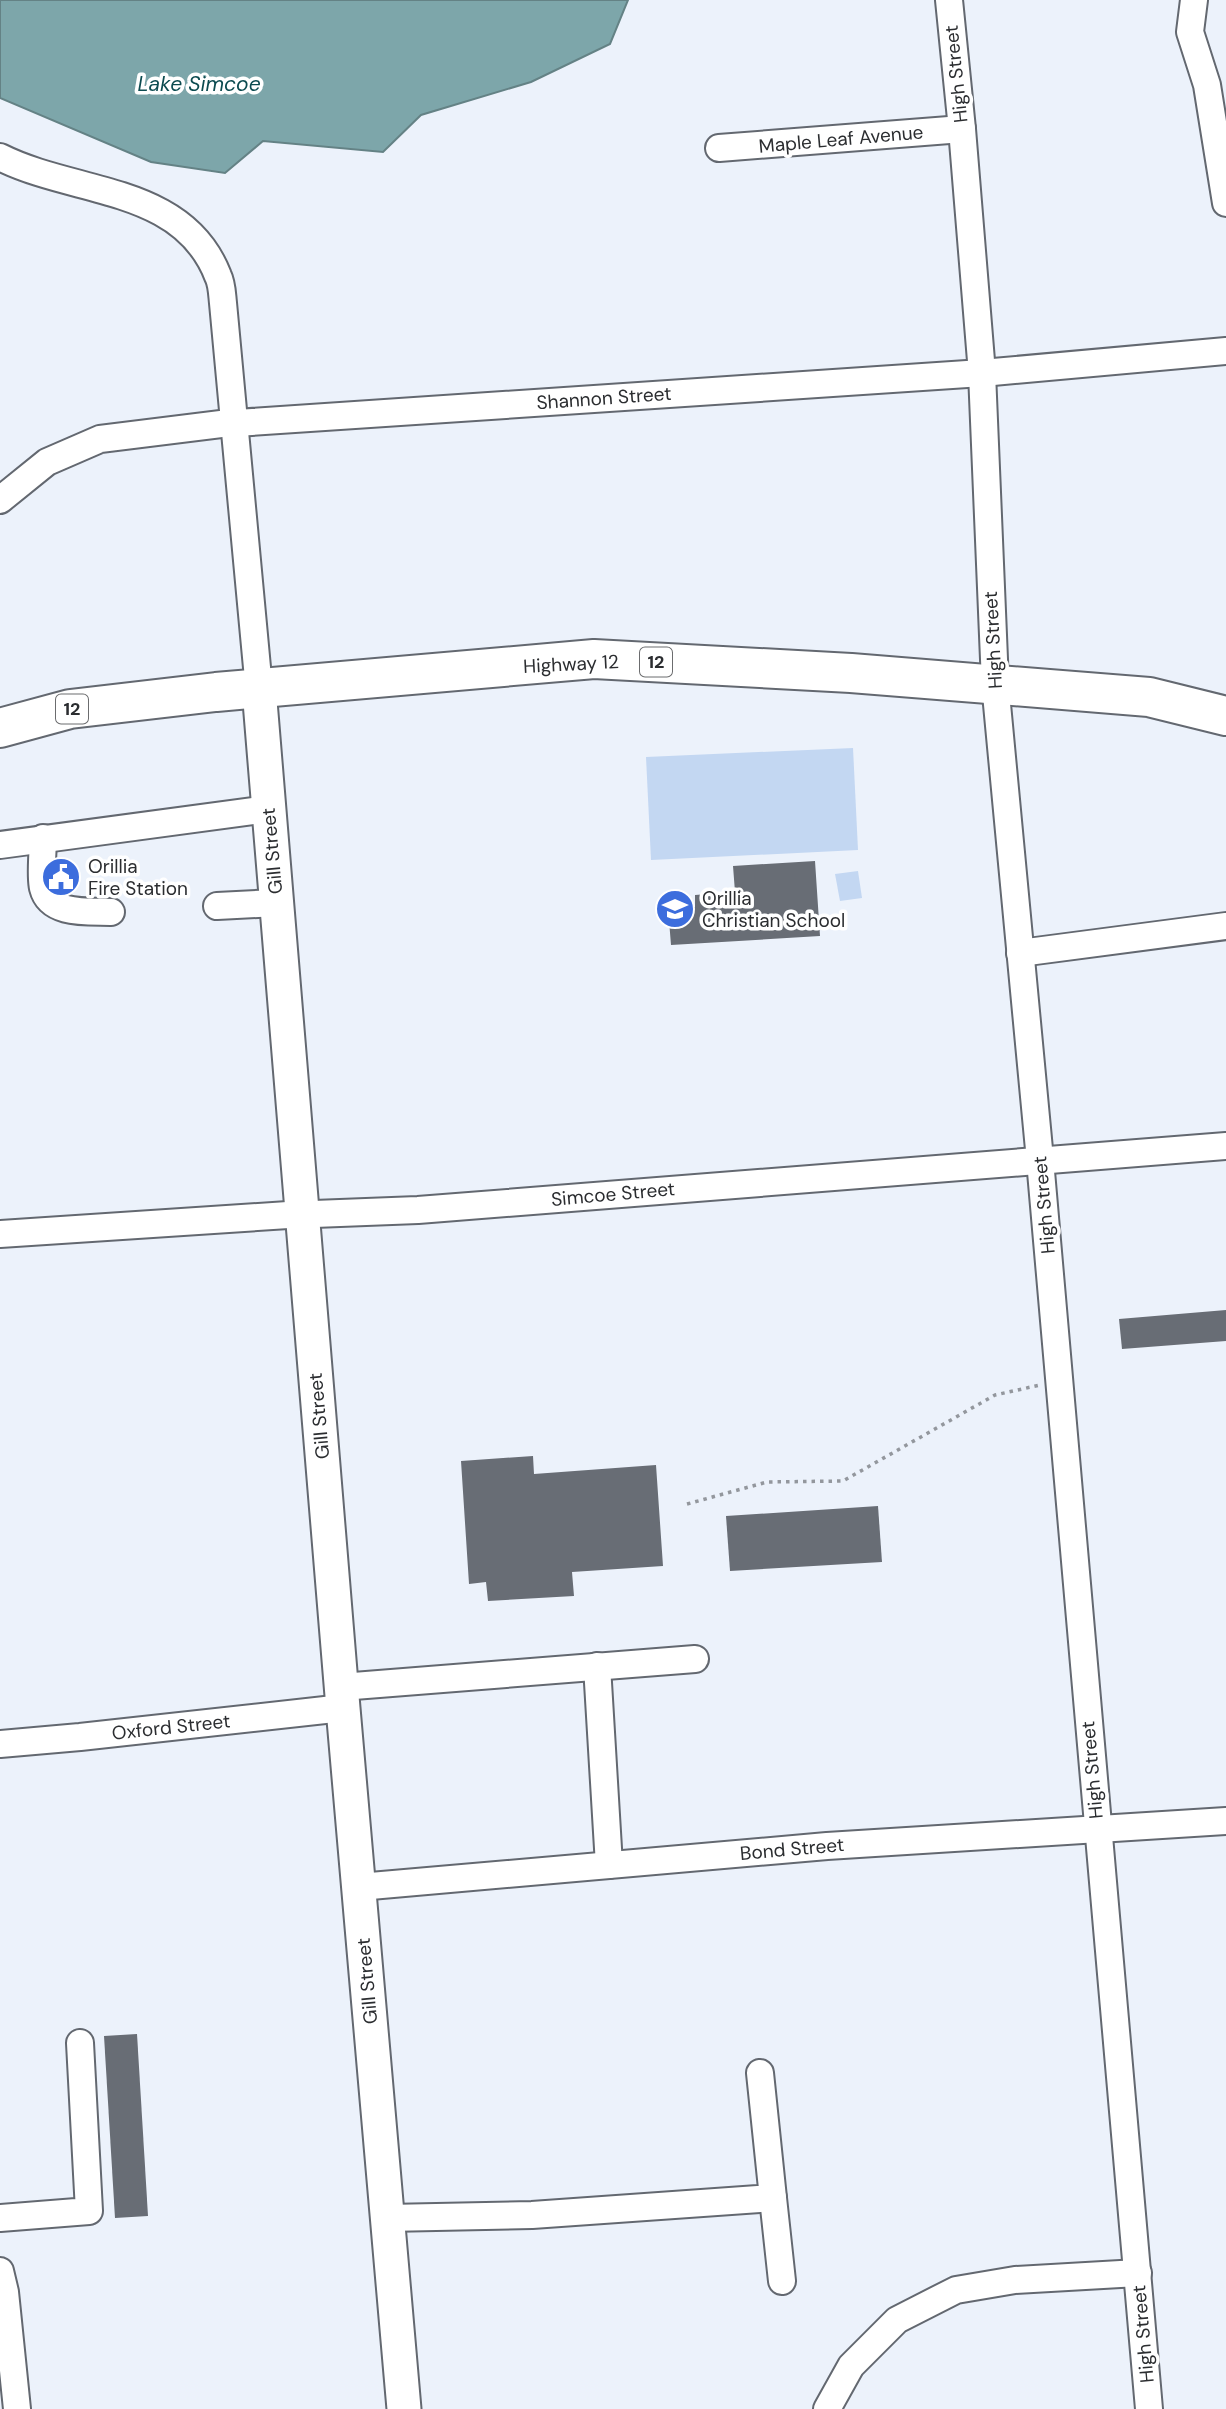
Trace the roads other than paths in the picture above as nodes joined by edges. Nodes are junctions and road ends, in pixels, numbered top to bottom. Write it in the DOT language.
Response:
graph roads {
  1 [pos="949,0"];
  2 [pos="1194,0"];
  3 [pos="1217,80"];
  4 [pos="962,130"];
  5 [pos="719,148"];
  6 [pos="0,157"];
  7 [pos="1226,203"];
  8 [pos="1226,351"];
  9 [pos="982,373"];
  10 [pos="235,422"];
  11 [pos="0,500"];
  12 [pos="995,683"];
  13 [pos="259,689"];
  14 [pos="1226,716"];
  15 [pos="0,728"];
  16 [pos="269,809"];
  17 [pos="44,838"];
  18 [pos="0,845"];
  19 [pos="276,902"];
  20 [pos="218,906"];
  21 [pos="111,912"];
  22 [pos="1226,926"];
  23 [pos="1020,953"];
  24 [pos="1226,1146"];
  25 [pos="1040,1160"];
  26 [pos="302,1214"];
  27 [pos="0,1234"];
  28 [pos="695,1659"];
  29 [pos="597,1666"];
  30 [pos="342,1698"];
  31 [pos="0,1744"];
  32 [pos="1226,1821"];
  33 [pos="1098,1830"];
  34 [pos="609,1865"];
  35 [pos="359,1887"];
  36 [pos="80,2043"];
  37 [pos="760,2073"];
  38 [pos="773,2198"];
  39 [pos="0,2218"];
  40 [pos="387,2218"];
  41 [pos="0,2272"];
  42 [pos="1138,2273"];
  43 [pos="782,2281"];
  44 [pos="17,2409"];
  45 [pos="404,2409"];
  46 [pos="827,2409"];
  47 [pos="1149,2409"];
  1 -- 4 [label="street, High Street"];
  2 -- 3 [label="street"];
  3 -- 7 [label="street"];
  4 -- 5 [label="street, Maple Leaf Avenue"];
  4 -- 9 [label="street, High Street"];
  6 -- 10 [label="street, Gill Street"];
  8 -- 9 [label="street, Shannon Street"];
  9 -- 10 [label="street, Shannon Street"];
  9 -- 12 [label="street, High Street"];
  10 -- 11 [label="street, Shannon Street"];
  10 -- 13 [label="street, Gill Street"];
  12 -- 13 [label="highway, Highway 12 / 12"];
  12 -- 14 [label="highway, Highway 12 / 12"];
  12 -- 23 [label="street, High Street"];
  13 -- 15 [label="highway, Highway 12 / 12"];
  13 -- 16 [label="main road, Gill Street"];
  16 -- 17 [label="street"];
  16 -- 19 [label="main road, Gill Street"];
  17 -- 18 [label="street"];
  17 -- 21 [label="street"];
  19 -- 20 [label="street"];
  19 -- 26 [label="main road, Gill Street"];
  22 -- 23 [label="street"];
  23 -- 25 [label="street, High Street"];
  24 -- 25 [label="street, Simcoe Street"];
  25 -- 26 [label="street, Simcoe Street"];
  25 -- 33 [label="street, High Street"];
  26 -- 27 [label="street, Simcoe Street"];
  26 -- 30 [label="main road, Gill Street"];
  28 -- 29 [label="street, Oxford Street"];
  29 -- 30 [label="street, Oxford Street"];
  29 -- 34 [label="street"];
  30 -- 31 [label="street, Oxford Street"];
  30 -- 35 [label="main road, Gill Street"];
  32 -- 33 [label="street, Bond Street"];
  33 -- 34 [label="street, Bond Street"];
  33 -- 42 [label="street, High Street"];
  34 -- 35 [label="street, Bond Street"];
  35 -- 40 [label="main road, Gill Street"];
  36 -- 39 [label="street"];
  37 -- 38 [label="street"];
  38 -- 40 [label="street"];
  38 -- 43 [label="street"];
  40 -- 45 [label="main road, Gill Street"];
  41 -- 44 [label="street"];
  42 -- 46 [label="street"];
  42 -- 47 [label="street, High Street"];
}
